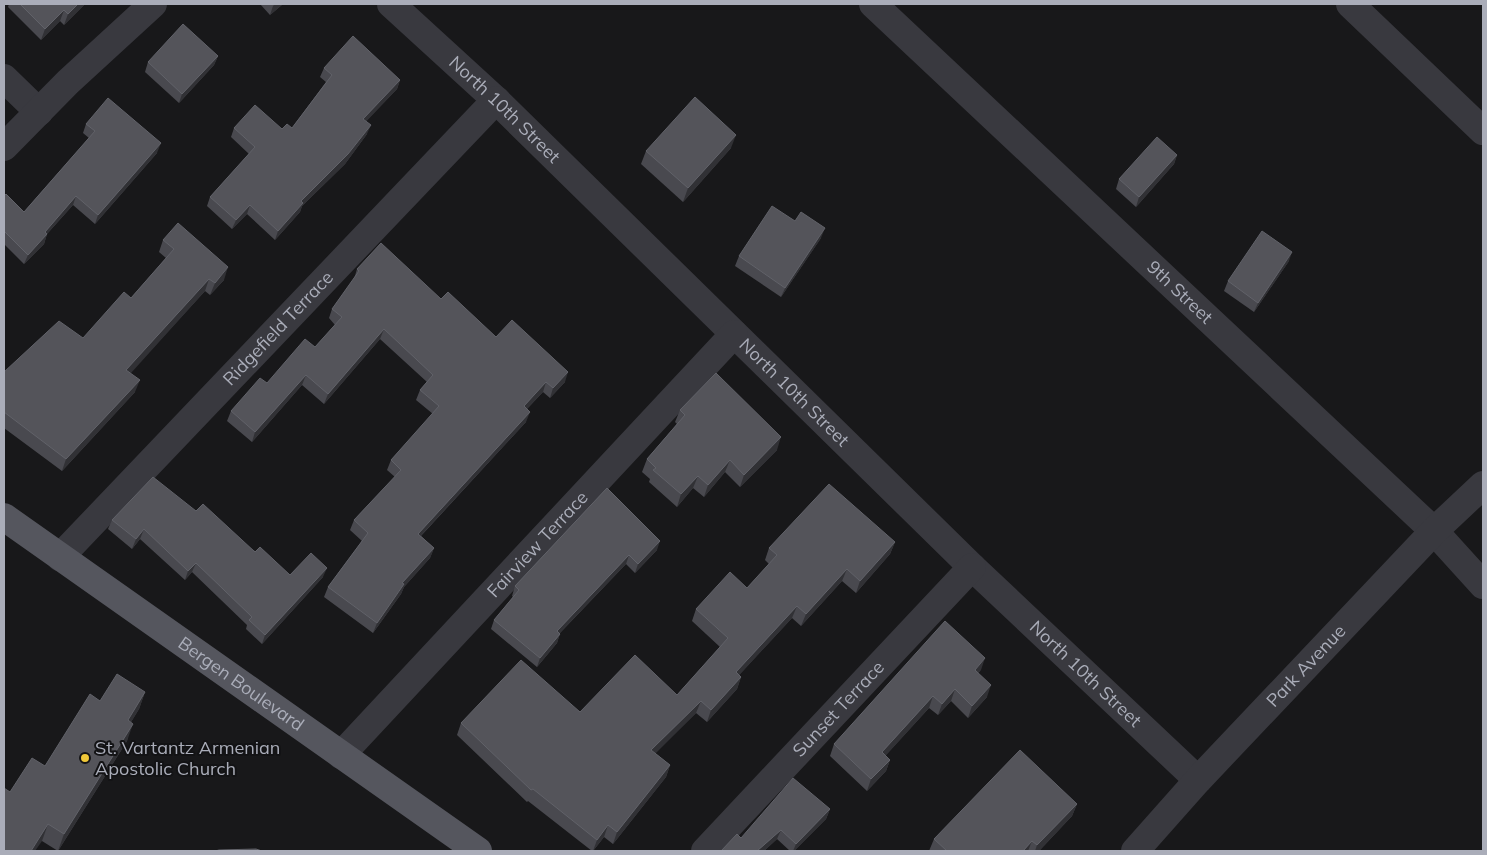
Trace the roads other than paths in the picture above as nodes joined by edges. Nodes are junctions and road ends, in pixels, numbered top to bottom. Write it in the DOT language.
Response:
graph roads {
  1 [pos="153,4"];
  2 [pos="391,4"];
  3 [pos="873,4"];
  4 [pos="1350,4"];
  5 [pos="4,78"];
  6 [pos="496,100"];
  7 [pos="39,112"];
  8 [pos="1483,131"];
  9 [pos="4,147"];
  10 [pos="734,334"];
  11 [pos="1483,485"];
  12 [pos="4,517"];
  13 [pos="1434,531"];
  14 [pos="60,557"];
  15 [pos="972,567"];
  16 [pos="1483,585"];
  17 [pos="341,755"];
  18 [pos="1198,780"];
  19 [pos="478,851"];
  20 [pos="705,851"];
  21 [pos="1134,851"];
  1 -- 7 [label="street"];
  2 -- 6 [label="street, North 10th Street"];
  3 -- 13 [label="street, 9th Street"];
  4 -- 8 [label="street"];
  5 -- 7 [label="street"];
  6 -- 10 [label="street, North 10th Street"];
  6 -- 14 [label="street, Ridgefield Terrace"];
  7 -- 9 [label="street"];
  10 -- 15 [label="street, North 10th Street"];
  10 -- 17 [label="street, Fairview Terrace"];
  11 -- 13 [label="street, Park Avenue"];
  12 -- 14 [label="main road, Bergen Boulevard"];
  13 -- 16 [label="street, 9th Street"];
  13 -- 18 [label="street, Park Avenue"];
  14 -- 17 [label="main road, Bergen Boulevard"];
  15 -- 18 [label="street, North 10th Street"];
  15 -- 20 [label="street, Sunset Terrace"];
  17 -- 19 [label="main road, Bergen Boulevard"];
  18 -- 21 [label="street, Park Avenue"];
}
